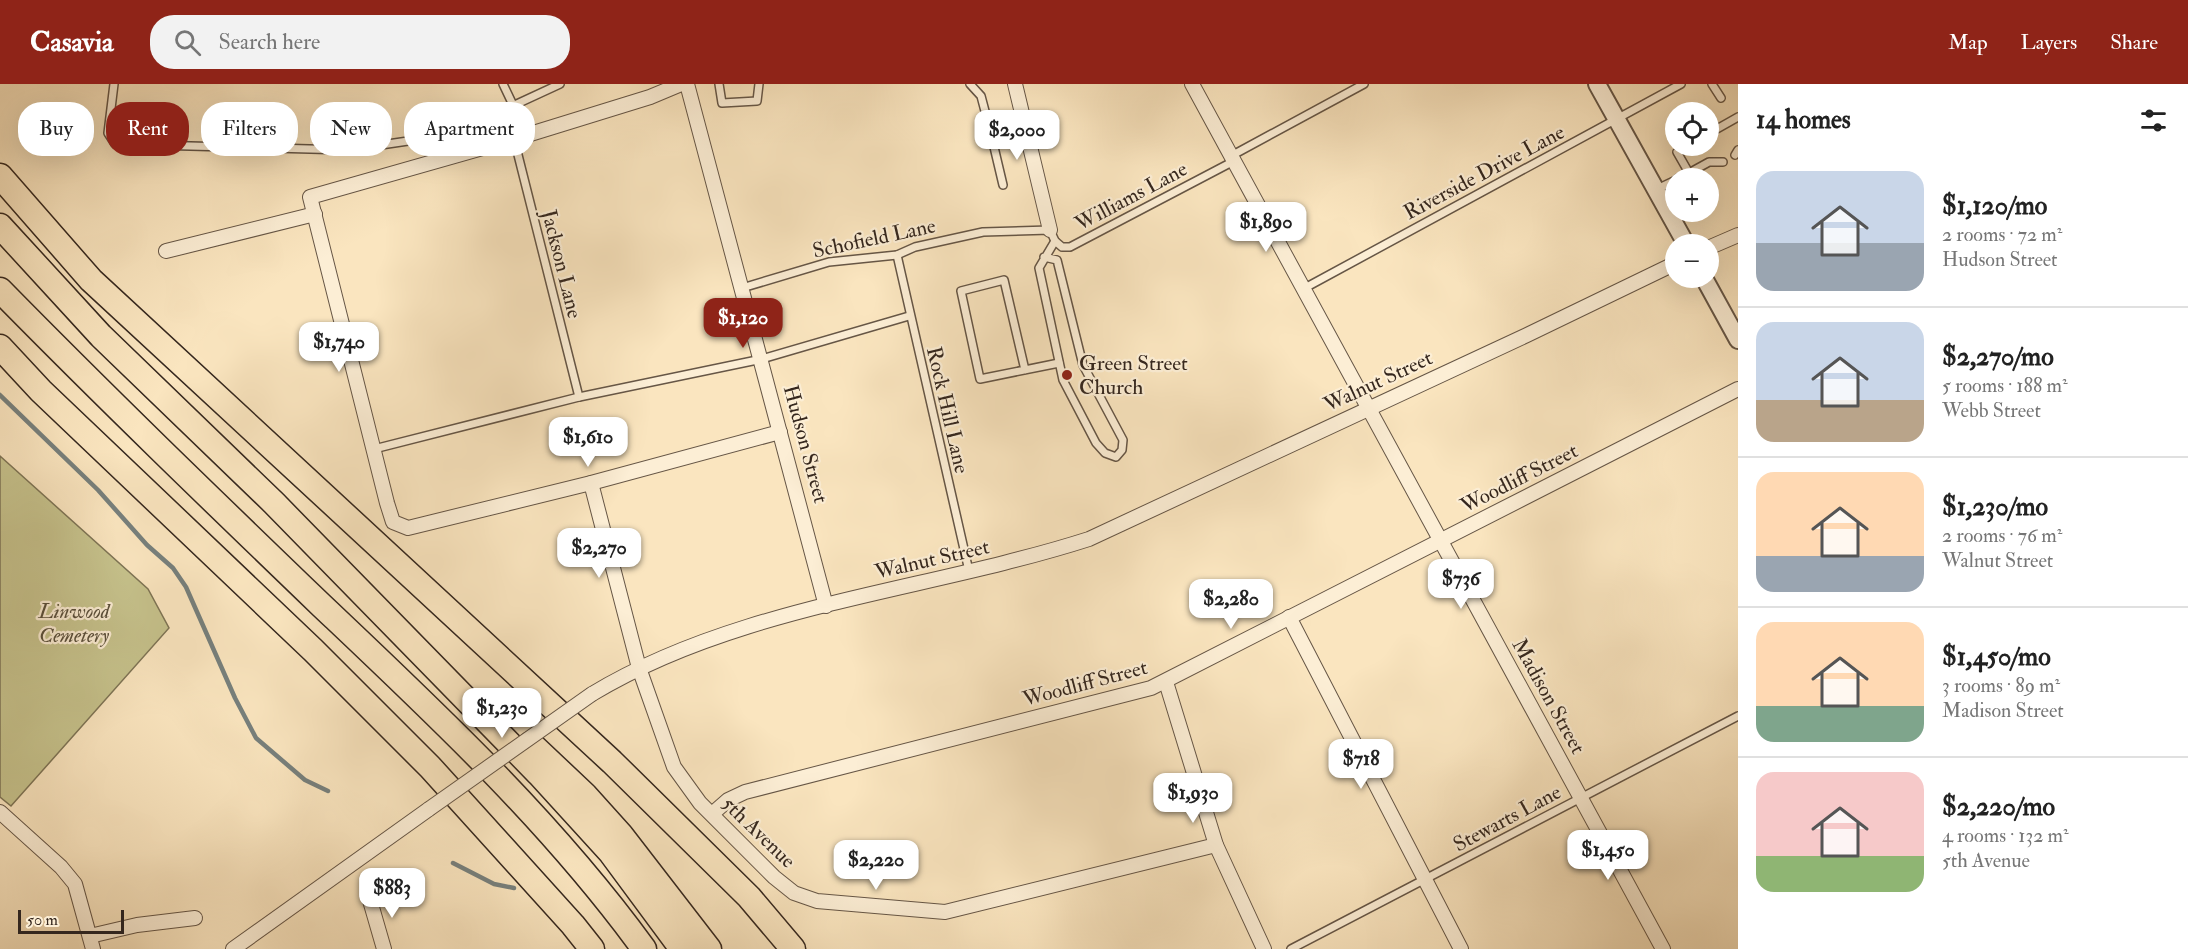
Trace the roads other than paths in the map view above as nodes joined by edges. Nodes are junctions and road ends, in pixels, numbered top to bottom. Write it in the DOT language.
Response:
graph roads {
  1 [pos="114,84"];
  2 [pos="503,84"];
  3 [pos="561,84"];
  4 [pos="681,84"];
  5 [pos="687,84"];
  6 [pos="719,84"];
  7 [pos="759,84"];
  8 [pos="970,84"];
  9 [pos="1015,84"];
  10 [pos="1192,84"];
  11 [pos="1364,84"];
  12 [pos="1597,84"];
  13 [pos="1681,84"];
  14 [pos="1713,84"];
  15 [pos="1721,98"];
  16 [pos="512,102"];
  17 [pos="520,102"];
  18 [pos="1738,117"];
  19 [pos="1616,120"];
  20 [pos="1024,123"];
  21 [pos="1719,128"];
  22 [pos="990,130"];
  23 [pos="535,133"];
  24 [pos="404,142"];
  25 [pos="454,156"];
  26 [pos="518,156"];
  27 [pos="1232,158"];
  28 [pos="1722,162"];
  29 [pos="1698,168"];
  30 [pos="0,176"];
  31 [pos="1003,185"];
  32 [pos="1665,185"];
  33 [pos="1655,190"];
  34 [pos="315,214"];
  35 [pos="0,226"];
  36 [pos="1680,234"];
  37 [pos="1738,235"];
  38 [pos="1052,236"];
  39 [pos="1719,243"];
  40 [pos="165,251"];
  41 [pos="897,255"];
  42 [pos="1044,257"];
  43 [pos="1665,268"];
  44 [pos="0,283"];
  45 [pos="742,288"];
  46 [pos="1709,288"];
  47 [pos="1303,289"];
  48 [pos="0,290"];
  49 [pos="909,315"];
  50 [pos="30,320"];
  51 [pos="1738,340"];
  52 [pos="0,347"];
  53 [pos="762,359"];
  54 [pos="1059,363"];
  55 [pos="1025,370"];
  56 [pos="1738,389"];
  57 [pos="579,397"];
  58 [pos="1368,408"];
  59 [pos="780,432"];
  60 [pos="374,449"];
  61 [pos="591,483"];
  62 [pos="1441,542"];
  63 [pos="969,572"];
  64 [pos="826,606"];
  65 [pos="1289,617"];
  66 [pos="639,668"];
  67 [pos="1166,682"];
  68 [pos="460,691"];
  69 [pos="1738,716"];
  70 [pos="1581,798"];
  71 [pos="0,812"];
  72 [pos="712,814"];
  73 [pos="1216,845"];
  74 [pos="1425,879"];
  75 [pos="369,897"];
  76 [pos="749,897"];
  77 [pos="195,918"];
  78 [pos="92,942"];
  79 [pos="233,949"];
  80 [pos="384,949"];
  81 [pos="592,949"];
  82 [pos="644,949"];
  83 [pos="682,949"];
  84 [pos="709,949"];
  85 [pos="780,949"];
  86 [pos="793,949"];
  87 [pos="1264,949"];
  88 [pos="1291,949"];
  89 [pos="1461,949"];
  90 [pos="1663,949"];
  1 -- 24 [label="lane"];
  2 -- 16 [label="lane"];
  3 -- 17 [label="lane"];
  4 -- 23 [label="street"];
  5 -- 45 [label="street, Hudson Street"];
  6 -- 7 [label="lane"];
  8 -- 22 [label="lane"];
  9 -- 20 [label="street"];
  10 -- 27 [label="street, Madison Street"];
  11 -- 27 [label="lane, Williams Lane"];
  12 -- 19 [label="street"];
  13 -- 19 [label="lane, Riverside Drive Lane"];
  14 -- 15 [label="lane"];
  18 -- 21 [label="lane"];
  19 -- 33 [label="street"];
  19 -- 47 [label="lane, Riverside Drive Lane"];
  20 -- 22 [label="lane"];
  20 -- 38 [label="street"];
  22 -- 31 [label="lane"];
  25 -- 34 [label="street"];
  26 -- 57 [label="lane, Jackson Lane"];
  27 -- 38 [label="lane, Williams Lane"];
  27 -- 47 [label="street, Madison Street"];
  28 -- 29 [label="lane"];
  30 -- 76 [label="highway"];
  32 -- 33 [label="lane"];
  33 -- 36 [label="street"];
  34 -- 40 [label="street"];
  34 -- 60 [label="street"];
  35 -- 68 [label="highway"];
  37 -- 39 [label="street"];
  38 -- 41 [label="lane, Schofield Lane"];
  38 -- 42 [label="lane"];
  41 -- 45 [label="lane, Schofield Lane"];
  41 -- 49 [label="lane, Rock Hill Lane"];
  42 -- 54 [label="lane"];
  42 -- 54 [label="lane"];
  43 -- 58 [label="street, Walnut Street"];
  44 -- 50 [label="highway"];
  45 -- 53 [label="street, Hudson Street"];
  46 -- 51 [label="street"];
  47 -- 58 [label="street, Madison Street"];
  48 -- 50 [label="highway"];
  49 -- 53 [label="lane"];
  49 -- 63 [label="lane, Rock Hill Lane"];
  50 -- 82 [label="highway"];
  52 -- 81 [label="highway"];
  53 -- 57 [label="lane"];
  53 -- 59 [label="street, Hudson Street"];
  54 -- 55 [label="lane"];
  55 -- 55 [label="lane"];
  56 -- 62 [label="street, Woodliff Street"];
  57 -- 60 [label="lane"];
  58 -- 62 [label="street, Madison Street"];
  58 -- 63 [label="street, Walnut Street"];
  59 -- 61 [label="street"];
  59 -- 64 [label="street, Hudson Street"];
  60 -- 61 [label="street"];
  61 -- 66 [label="street, 5th Avenue"];
  62 -- 65 [label="street, Woodliff Street"];
  62 -- 70 [label="street, Madison Street"];
  63 -- 64 [label="street, Walnut Street"];
  64 -- 66 [label="street, Walnut Street"];
  65 -- 67 [label="street, Woodliff Street"];
  65 -- 74 [label="street"];
  66 -- 72 [label="street, 5th Avenue"];
  66 -- 79 [label="street, Walnut Street, bridge"];
  67 -- 72 [label="street, Woodliff Street"];
  67 -- 73 [label="street"];
  68 -- 83 [label="highway"];
  68 -- 84 [label="highway"];
  69 -- 70 [label="lane, Stewarts Lane"];
  70 -- 74 [label="lane, Stewarts Lane"];
  70 -- 90 [label="street, Madison Street"];
  71 -- 78 [label="street"];
  72 -- 73 [label="street, 5th Avenue"];
  73 -- 87 [label="street"];
  74 -- 88 [label="lane, Stewarts Lane"];
  74 -- 89 [label="street"];
  75 -- 80 [label="street"];
  76 -- 85 [label="highway"];
  76 -- 86 [label="highway"];
  77 -- 78 [label="street"];
}
